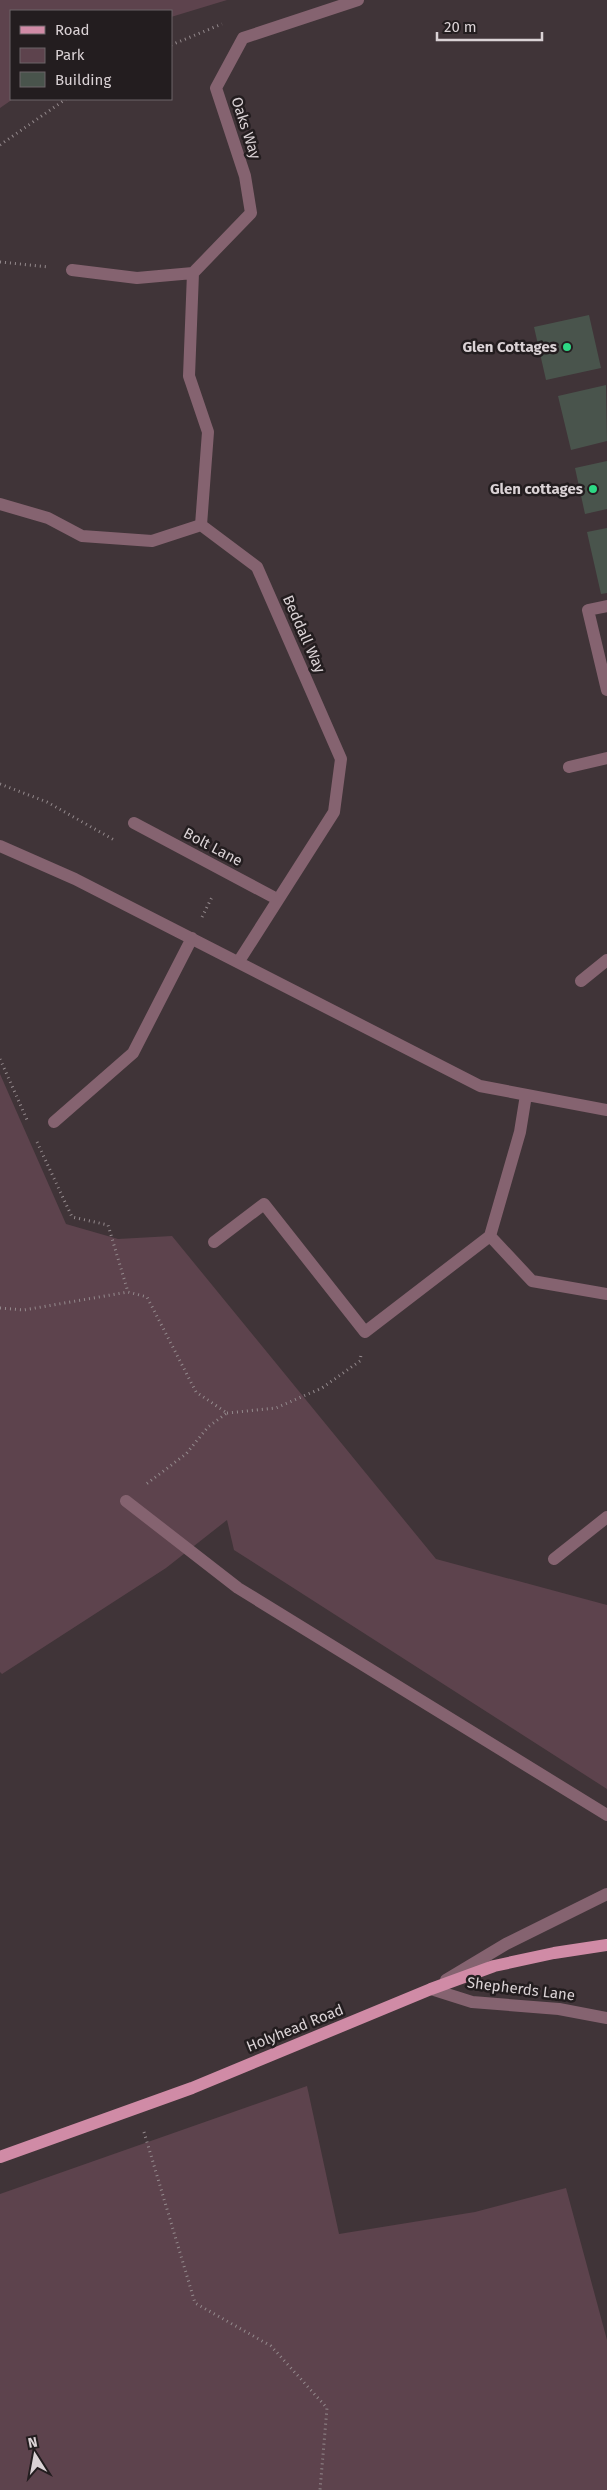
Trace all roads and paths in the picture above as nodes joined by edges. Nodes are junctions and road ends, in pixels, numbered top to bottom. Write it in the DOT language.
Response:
graph roads {
  1 [pos="358,0"];
  2 [pos="65,100"];
  3 [pos="0,145"];
  4 [pos="0,262"];
  5 [pos="72,270"];
  6 [pos="193,273"];
  7 [pos="0,504"];
  8 [pos="202,525"];
  9 [pos="607,606"];
  10 [pos="607,690"];
  11 [pos="607,758"];
  12 [pos="569,767"];
  13 [pos="134,823"];
  14 [pos="0,846"];
  15 [pos="277,899"];
  16 [pos="192,938"];
  17 [pos="607,960"];
  18 [pos="239,961"];
  19 [pos="581,981"];
  20 [pos="0,1059"];
  21 [pos="526,1095"];
  22 [pos="607,1110"];
  23 [pos="54,1122"];
  24 [pos="32,1131"];
  25 [pos="36,1139"];
  26 [pos="490,1236"];
  27 [pos="214,1242"];
  28 [pos="128,1292"];
  29 [pos="607,1294"];
  30 [pos="0,1308"];
  31 [pos="365,1332"];
  32 [pos="227,1413"];
  33 [pos="126,1501"];
  34 [pos="607,1517"];
  35 [pos="554,1559"];
  36 [pos="607,1815"];
  37 [pos="607,1894"];
  38 [pos="607,1945"];
  39 [pos="431,1990"];
  40 [pos="607,2018"];
  41 [pos="137,2108"];
  42 [pos="0,2157"];
  43 [pos="320,2490"];
  1 -- 6 [label="street, Oaks Way"];
  2 -- 3 [label="path"];
  4 -- 5 [label="path"];
  5 -- 6 [label="street"];
  6 -- 8 [label="street"];
  7 -- 8 [label="street"];
  8 -- 15 [label="street, Beddall Way"];
  9 -- 10 [label="street"];
  11 -- 12 [label="street"];
  13 -- 15 [label="street, Bolt Lane"];
  14 -- 16 [label="street"];
  15 -- 18 [label="street, Beddall Way"];
  16 -- 18 [label="street"];
  16 -- 23 [label="street"];
  17 -- 19 [label="street"];
  18 -- 21 [label="street"];
  20 -- 24 [label="path"];
  21 -- 22 [label="street"];
  21 -- 26 [label="street"];
  25 -- 28 [label="path"];
  26 -- 29 [label="street"];
  26 -- 31 [label="street"];
  27 -- 31 [label="street"];
  28 -- 30 [label="path"];
  28 -- 32 [label="path"];
  31 -- 32 [label="path"];
  32 -- 33 [label="path"];
  33 -- 36 [label="street"];
  34 -- 35 [label="street"];
  37 -- 39 [label="street"];
  38 -- 39 [label="main road, Holyhead Road"];
  39 -- 40 [label="street, Shepherds Lane"];
  39 -- 41 [label="main road, Holyhead Road"];
  41 -- 42 [label="main road, Holyhead Road"];
  41 -- 43 [label="path"];
}
